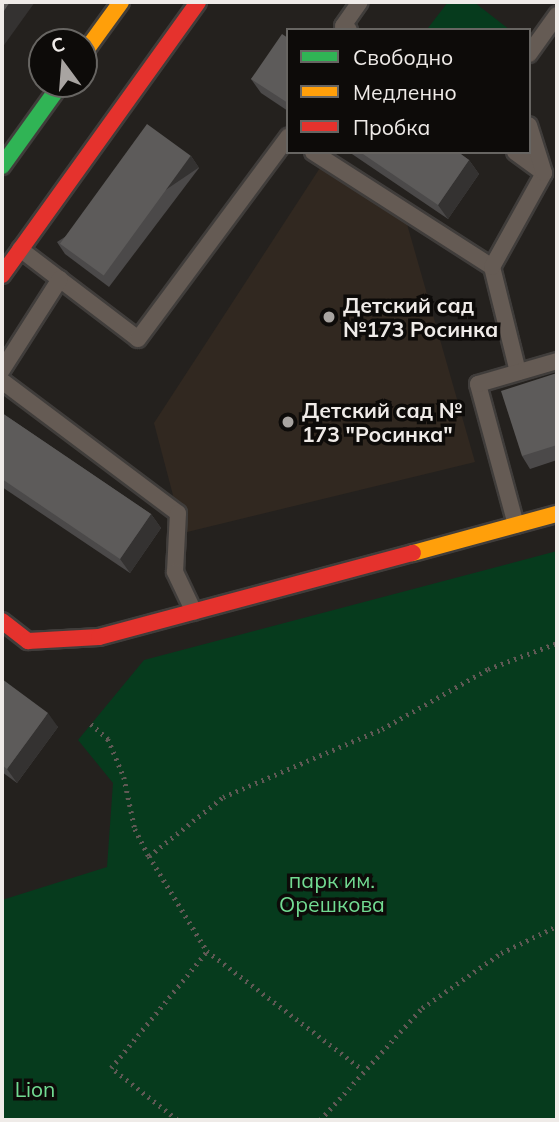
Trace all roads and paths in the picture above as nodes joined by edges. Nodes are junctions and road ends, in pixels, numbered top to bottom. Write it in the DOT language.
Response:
graph roads {
  1 [pos="121,2"];
  2 [pos="198,2"];
  3 [pos="360,2"];
  4 [pos="557,15"];
  5 [pos="346,28"];
  6 [pos="98,34"];
  7 [pos="531,51"];
  8 [pos="51,98"];
  9 [pos="531,131"];
  10 [pos="286,139"];
  11 [pos="316,154"];
  12 [pos="518,154"];
  13 [pos="2,166"];
  14 [pos="544,173"];
  15 [pos="20,249"];
  16 [pos="492,267"];
  17 [pos="2,275"];
  18 [pos="60,279"];
  19 [pos="557,361"];
  20 [pos="2,370"];
  21 [pos="518,372"];
  22 [pos="2,381"];
  23 [pos="557,514"];
  24 [pos="516,525"];
  25 [pos="194,612"];
  26 [pos="2,621"];
  27 [pos="557,643"];
  28 [pos="92,724"];
  29 [pos="149,856"];
  30 [pos="557,926"];
  31 [pos="207,951"];
  32 [pos="362,1069"];
  33 [pos="177,1120"];
  34 [pos="320,1120"];
  1 -- 6 [label="street"];
  2 -- 15 [label="street"];
  3 -- 5 [label="lane"];
  4 -- 7 [label="lane"];
  8 -- 13 [label="street"];
  9 -- 14 [label="lane"];
  10 -- 18 [label="lane"];
  11 -- 16 [label="lane"];
  12 -- 14 [label="lane"];
  14 -- 16 [label="lane"];
  15 -- 17 [label="street"];
  15 -- 18 [label="lane"];
  16 -- 21 [label="lane"];
  18 -- 20 [label="lane"];
  19 -- 21 [label="lane"];
  21 -- 24 [label="lane"];
  22 -- 25 [label="lane"];
  23 -- 24 [label="street"];
  24 -- 25 [label="street"];
  25 -- 26 [label="street"];
  27 -- 29 [label="path"];
  28 -- 29 [label="path"];
  29 -- 31 [label="path"];
  30 -- 32 [label="path"];
  31 -- 32 [label="path"];
  31 -- 33 [label="path"];
  32 -- 34 [label="path"];
}
